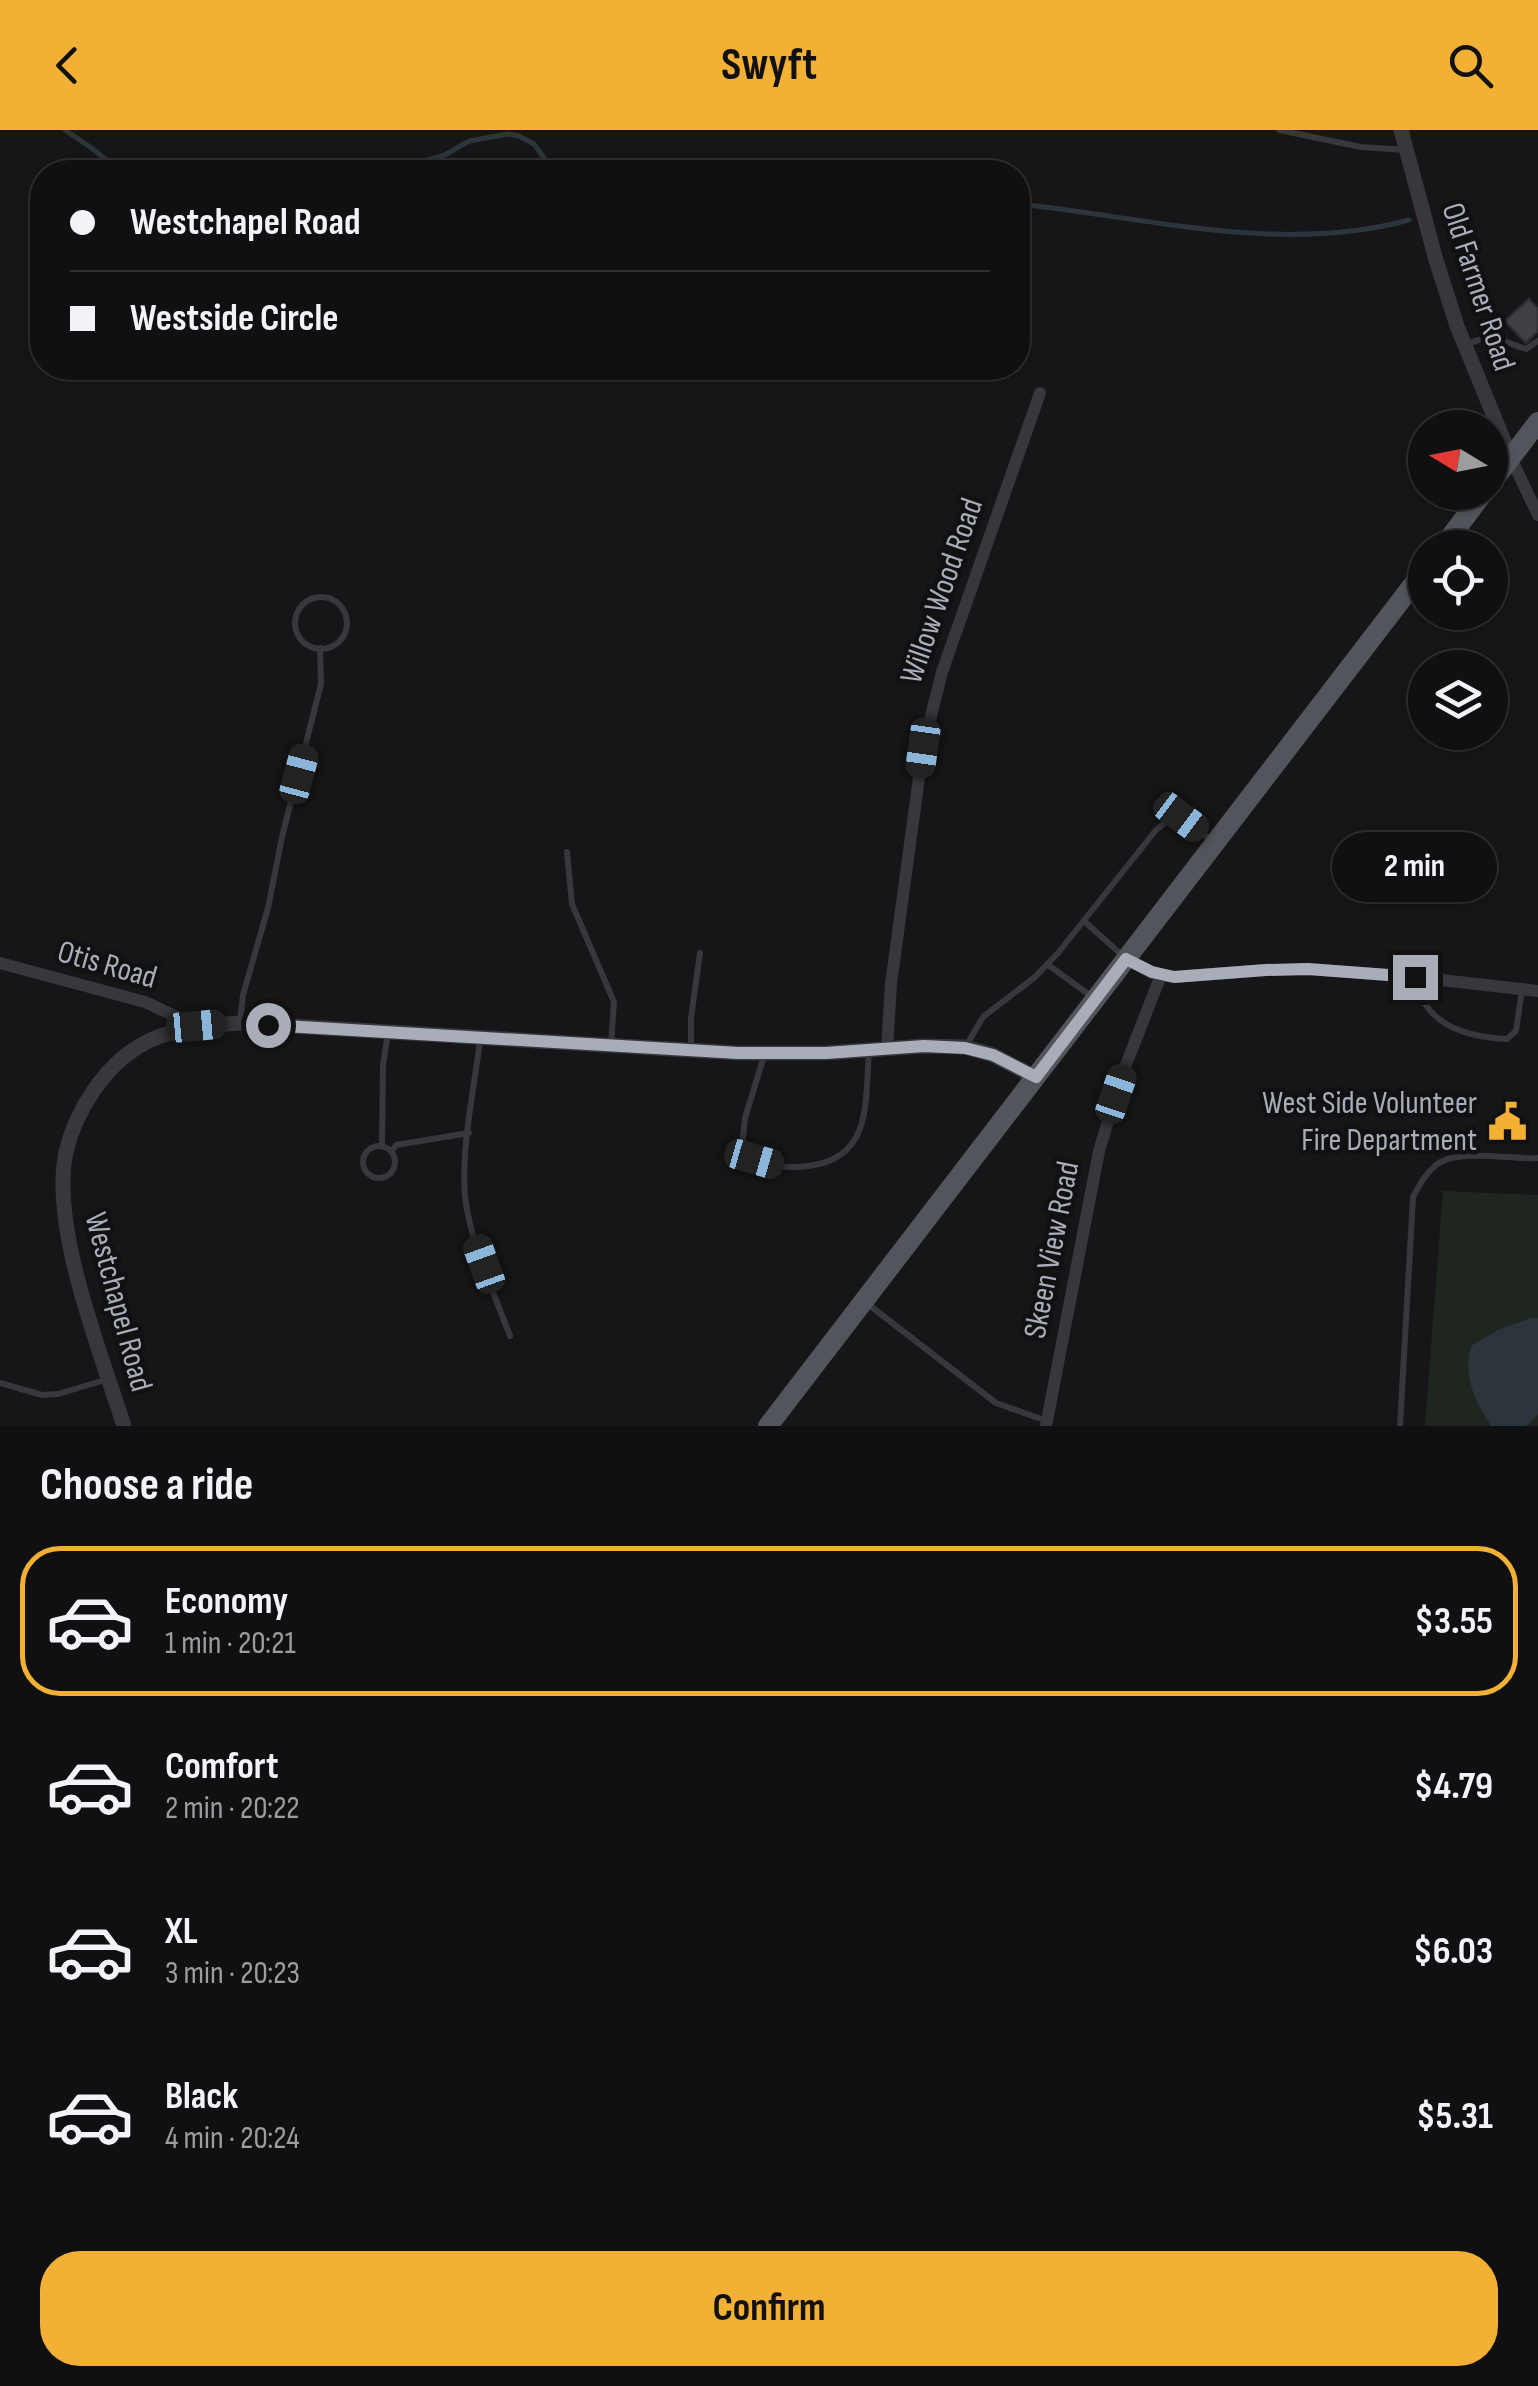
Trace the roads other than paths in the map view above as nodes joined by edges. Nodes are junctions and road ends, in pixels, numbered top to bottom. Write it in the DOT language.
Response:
graph roads {
  1 [pos="1279,130"];
  2 [pos="1401,130"];
  3 [pos="1406,150"];
  4 [pos="1538,341"];
  5 [pos="1465,346"];
  6 [pos="1040,393"];
  7 [pos="1538,422"];
  8 [pos="1511,458"];
  9 [pos="1508,462"];
  10 [pos="1538,515"];
  11 [pos="1408,591"];
  12 [pos="320,648"];
  13 [pos="1216,843"];
  14 [pos="567,852"];
  15 [pos="1084,921"];
  16 [pos="700,953"];
  17 [pos="1126,959"];
  18 [pos="0,963"];
  19 [pos="1048,964"];
  20 [pos="1161,975"];
  21 [pos="1415,977"];
  22 [pos="1522,989"];
  23 [pos="1538,991"];
  24 [pos="1095,999"];
  25 [pos="240,1023"];
  26 [pos="196,1026"];
  27 [pos="388,1032"];
  28 [pos="481,1038"];
  29 [pos="611,1046"];
  30 [pos="887,1048"];
  31 [pos="965,1048"];
  32 [pos="869,1050"];
  33 [pos="691,1051"];
  34 [pos="766,1054"];
  35 [pos="1036,1077"];
  36 [pos="469,1133"];
  37 [pos="382,1146"];
  38 [pos="392,1151"];
  39 [pos="1538,1158"];
  40 [pos="864,1301"];
  41 [pos="510,1336"];
  42 [pos="109,1379"];
  43 [pos="0,1383"];
  44 [pos="1046,1424"];
  45 [pos="124,1426"];
  46 [pos="768,1426"];
  47 [pos="1400,1426"];
  1 -- 3 [label="lane"];
  2 -- 3 [label="street, Old Farmer Road"];
  3 -- 5 [label="street, Old Farmer Road"];
  4 -- 5 [label="lane"];
  5 -- 8 [label="street, Old Farmer Road"];
  6 -- 30 [label="street, Willow Wood Road"];
  7 -- 8 [label="main road"];
  8 -- 9 [label="main road"];
  8 -- 10 [label="street"];
  11 -- 13 [label="main road"];
  12 -- 12 [label="lane"];
  12 -- 25 [label="lane"];
  13 -- 15 [label="lane"];
  13 -- 17 [label="main road"];
  14 -- 29 [label="lane"];
  15 -- 17 [label="lane"];
  15 -- 19 [label="lane"];
  16 -- 33 [label="lane"];
  17 -- 20 [label="street"];
  17 -- 24 [label="main road"];
  18 -- 26 [label="street, Otis Road"];
  19 -- 24 [label="lane"];
  19 -- 31 [label="lane"];
  20 -- 21 [label="street"];
  20 -- 44 [label="street, Skeen View Road"];
  21 -- 22 [label="street"];
  21 -- 22 [label="lane"];
  22 -- 23 [label="street"];
  24 -- 35 [label="main road"];
  25 -- 26 [label="street, Westchapel Road"];
  25 -- 27 [label="street, Westchapel Road"];
  26 -- 42 [label="street, Westchapel Road"];
  27 -- 28 [label="street, Westchapel Road"];
  27 -- 37 [label="lane"];
  28 -- 29 [label="street, Westchapel Road"];
  28 -- 36 [label="lane"];
  29 -- 33 [label="street, Westchapel Road"];
  30 -- 31 [label="street, Westchapel Road"];
  30 -- 32 [label="street, Westchapel Road"];
  31 -- 35 [label="street, Westchapel Road"];
  32 -- 34 [label="street, Westchapel Road"];
  32 -- 34 [label="lane"];
  33 -- 34 [label="street, Westchapel Road"];
  35 -- 40 [label="main road"];
  36 -- 38 [label="lane"];
  36 -- 41 [label="lane"];
  37 -- 38 [label="lane"];
  37 -- 38 [label="lane"];
  39 -- 47 [label="lane"];
  40 -- 44 [label="lane"];
  40 -- 46 [label="main road"];
  42 -- 43 [label="lane"];
  42 -- 45 [label="street, Westchapel Road"];
}
